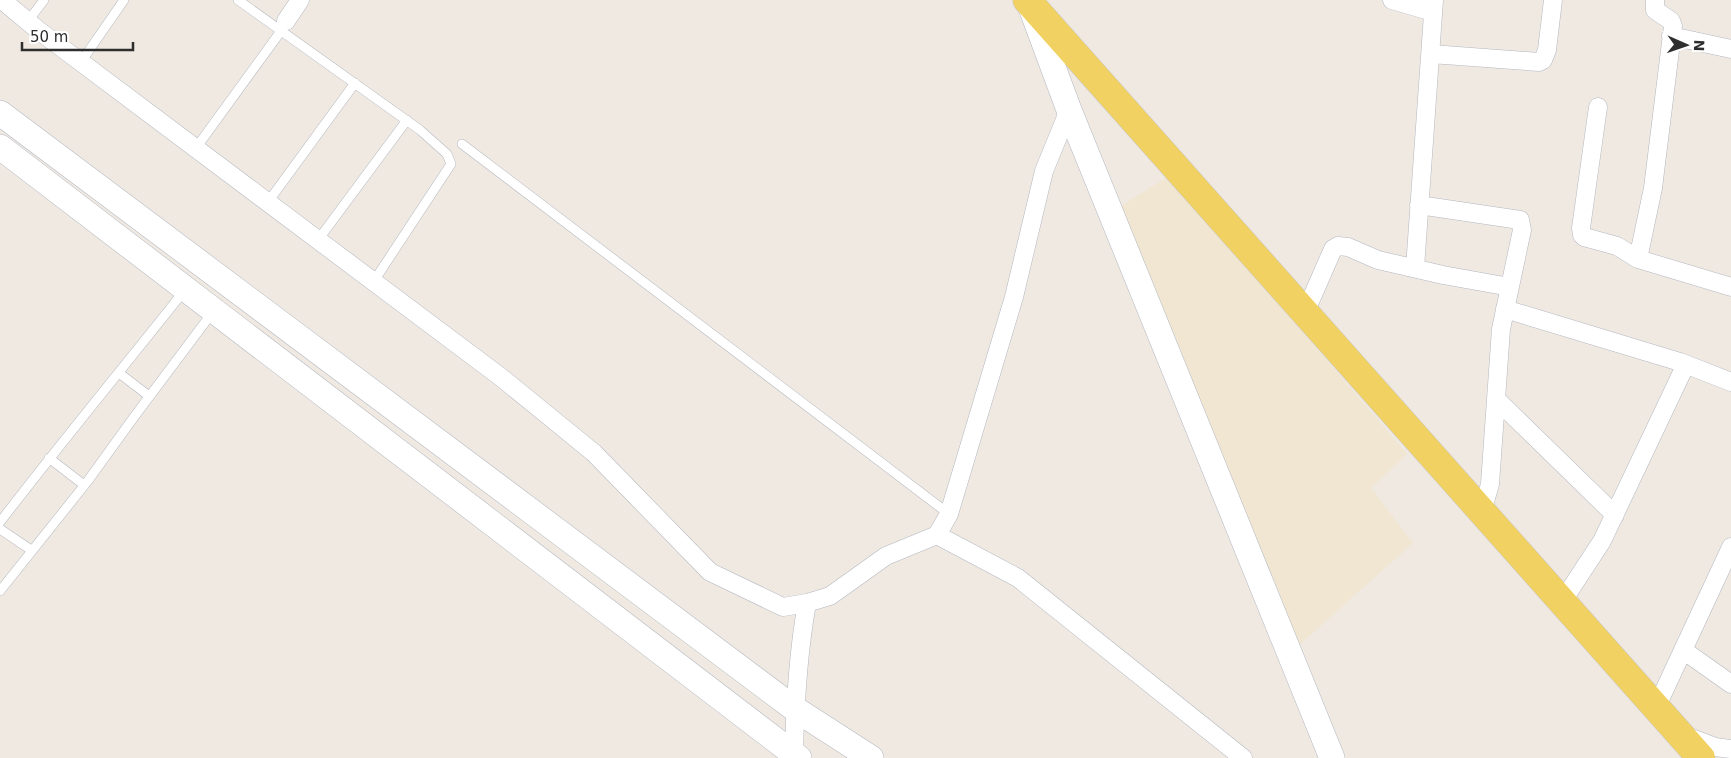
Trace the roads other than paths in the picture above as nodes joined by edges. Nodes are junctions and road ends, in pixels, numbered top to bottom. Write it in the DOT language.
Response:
graph roads {
  1 [pos="2,0"];
  2 [pos="44,0"];
  3 [pos="124,0"];
  4 [pos="238,0"];
  5 [pos="300,0"];
  6 [pos="1027,0"];
  7 [pos="1392,0"];
  8 [pos="1552,0"];
  9 [pos="1655,0"];
  10 [pos="1434,6"];
  11 [pos="28,22"];
  12 [pos="283,26"];
  13 [pos="1671,36"];
  14 [pos="1731,49"];
  15 [pos="1430,54"];
  16 [pos="80,62"];
  17 [pos="354,83"];
  18 [pos="1598,107"];
  19 [pos="1069,110"];
  20 [pos="0,113"];
  21 [pos="407,120"];
  22 [pos="462,144"];
  23 [pos="0,147"];
  24 [pos="196,148"];
  25 [pos="268,202"];
  26 [pos="1419,205"];
  27 [pos="318,240"];
  28 [pos="1638,259"];
  29 [pos="196,260"];
  30 [pos="1415,268"];
  31 [pos="374,281"];
  32 [pos="229,284"];
  33 [pos="181,286"];
  34 [pos="1510,287"];
  35 [pos="1731,287"];
  36 [pos="212,309"];
  37 [pos="1505,309"];
  38 [pos="1305,313"];
  39 [pos="1686,364"];
  40 [pos="119,373"];
  41 [pos="1730,378"];
  42 [pos="149,396"];
  43 [pos="1496,399"];
  44 [pos="383,400"];
  45 [pos="361,423"];
  46 [pos="49,458"];
  47 [pos="84,485"];
  48 [pos="1482,512"];
  49 [pos="948,514"];
  50 [pos="1615,515"];
  51 [pos="0,522"];
  52 [pos="0,529"];
  53 [pos="937,535"];
  54 [pos="1731,547"];
  55 [pos="31,550"];
  56 [pos="0,591"];
  57 [pos="1562,602"];
  58 [pos="807,603"];
  59 [pos="1684,650"];
  60 [pos="1731,684"];
  61 [pos="1656,708"];
  62 [pos="795,709"];
  63 [pos="1678,732"];
  64 [pos="1731,750"];
  65 [pos="796,756"];
  66 [pos="870,758"];
  67 [pos="1243,758"];
  68 [pos="1332,758"];
  69 [pos="1701,758"];
  1 -- 11 [label="street"];
  2 -- 11 [label="lane"];
  3 -- 16 [label="lane"];
  4 -- 12 [label="lane"];
  5 -- 12 [label="street"];
  6 -- 19 [label="street"];
  6 -- 38 [label="main road"];
  7 -- 10 [label="street"];
  8 -- 15 [label="street"];
  9 -- 13 [label="street"];
  10 -- 15 [label="street"];
  11 -- 16 [label="street"];
  12 -- 17 [label="lane"];
  12 -- 24 [label="lane"];
  13 -- 14 [label="street"];
  13 -- 28 [label="street"];
  15 -- 26 [label="street"];
  16 -- 24 [label="street"];
  17 -- 21 [label="lane"];
  17 -- 25 [label="lane"];
  18 -- 28 [label="street"];
  19 -- 49 [label="street"];
  19 -- 68 [label="street"];
  20 -- 29 [label="street"];
  21 -- 27 [label="lane"];
  21 -- 31 [label="lane"];
  22 -- 49 [label="lane"];
  23 -- 33 [label="street"];
  24 -- 25 [label="street"];
  25 -- 27 [label="street"];
  26 -- 30 [label="street"];
  26 -- 34 [label="street"];
  27 -- 31 [label="street"];
  28 -- 35 [label="street"];
  29 -- 32 [label="street"];
  29 -- 33 [label="street"];
  30 -- 34 [label="street"];
  30 -- 38 [label="street"];
  31 -- 58 [label="street"];
  32 -- 36 [label="street"];
  32 -- 44 [label="street"];
  33 -- 36 [label="street"];
  33 -- 40 [label="lane"];
  34 -- 37 [label="street"];
  36 -- 42 [label="lane"];
  36 -- 45 [label="street"];
  37 -- 39 [label="street"];
  37 -- 43 [label="street"];
  38 -- 48 [label="main road"];
  39 -- 41 [label="street"];
  39 -- 50 [label="street"];
  40 -- 42 [label="lane"];
  40 -- 46 [label="lane"];
  42 -- 47 [label="lane"];
  43 -- 48 [label="street"];
  43 -- 50 [label="street"];
  44 -- 45 [label="street"];
  44 -- 62 [label="street"];
  45 -- 65 [label="street"];
  46 -- 47 [label="lane"];
  46 -- 51 [label="lane"];
  47 -- 55 [label="lane"];
  48 -- 57 [label="main road"];
  49 -- 53 [label="street"];
  50 -- 57 [label="street"];
  52 -- 55 [label="lane"];
  53 -- 58 [label="street"];
  53 -- 67 [label="street"];
  54 -- 59 [label="street"];
  55 -- 56 [label="lane"];
  57 -- 61 [label="main road"];
  58 -- 62 [label="street"];
  59 -- 60 [label="street"];
  59 -- 61 [label="street"];
  61 -- 63 [label="main road"];
  62 -- 65 [label="street"];
  62 -- 66 [label="street"];
  63 -- 64 [label="street"];
  63 -- 69 [label="main road"];
}
